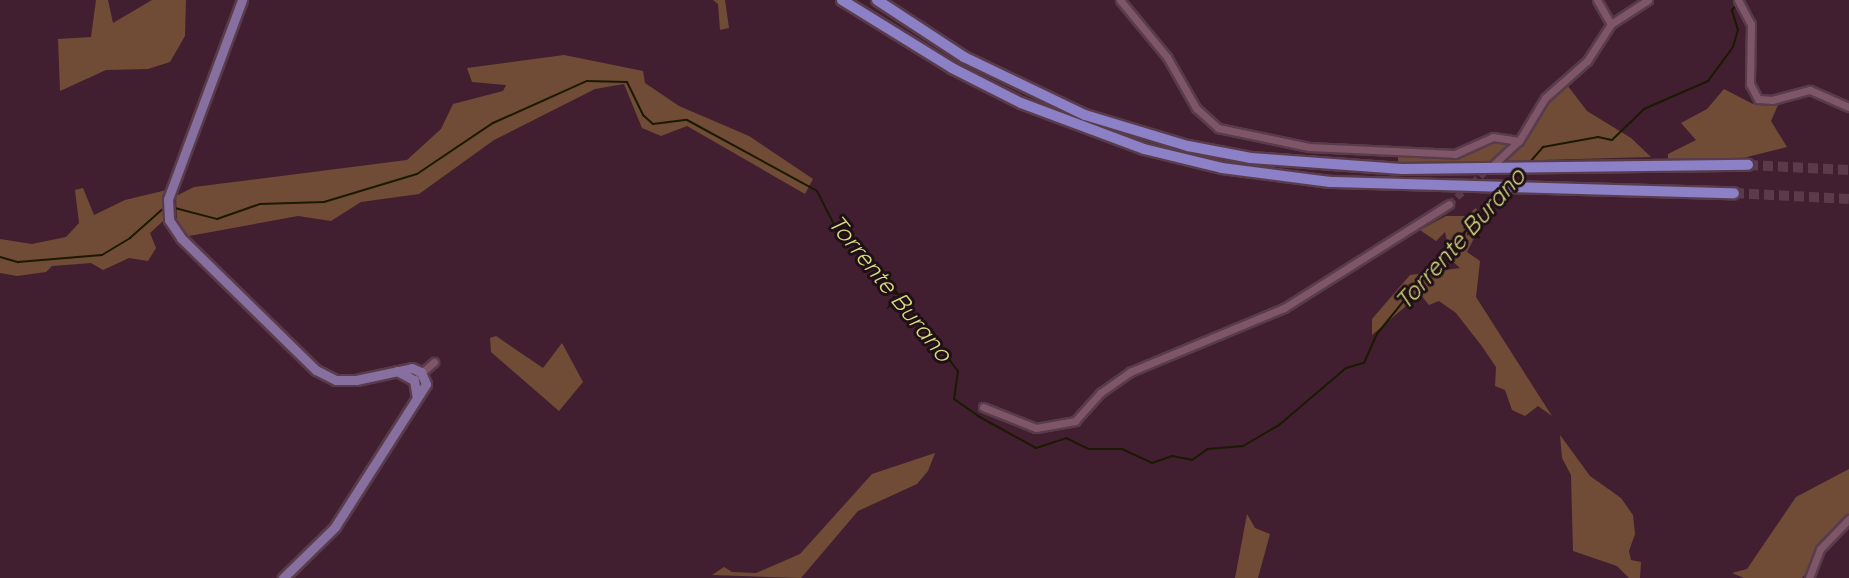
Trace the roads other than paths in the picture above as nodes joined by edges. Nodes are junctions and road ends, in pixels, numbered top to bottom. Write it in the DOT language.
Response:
graph roads {
  1 [pos="242,0"];
  2 [pos="842,0"];
  3 [pos="877,0"];
  4 [pos="1120,0"];
  5 [pos="1597,0"];
  6 [pos="1648,0"];
  7 [pos="1740,3"];
  8 [pos="1611,24"];
  9 [pos="1849,107"];
  10 [pos="1519,141"];
  11 [pos="1500,165"];
  12 [pos="1748,165"];
  13 [pos="1734,193"];
  14 [pos="1449,204"];
  15 [pos="435,362"];
  16 [pos="396,371"];
  17 [pos="421,372"];
  18 [pos="414,380"];
  19 [pos="417,400"];
  20 [pos="983,407"];
  21 [pos="1849,519"];
  22 [pos="283,578"];
  23 [pos="1808,578"];
  1 -- 16 [label="main road"];
  2 -- 13 [label="highway"];
  3 -- 11 [label="highway"];
  4 -- 10 [label="street"];
  5 -- 8 [label="street"];
  6 -- 8 [label="street"];
  7 -- 9 [label="street"];
  8 -- 10 [label="street"];
  10 -- 11 [label="street"];
  11 -- 12 [label="highway"];
  14 -- 20 [label="street"];
  15 -- 17 [label="street"];
  16 -- 17 [label="main road"];
  16 -- 18 [label="main road"];
  17 -- 18 [label="street"];
  17 -- 19 [label="main road"];
  18 -- 19 [label="main road"];
  19 -- 22 [label="main road"];
  21 -- 23 [label="street"];
}
